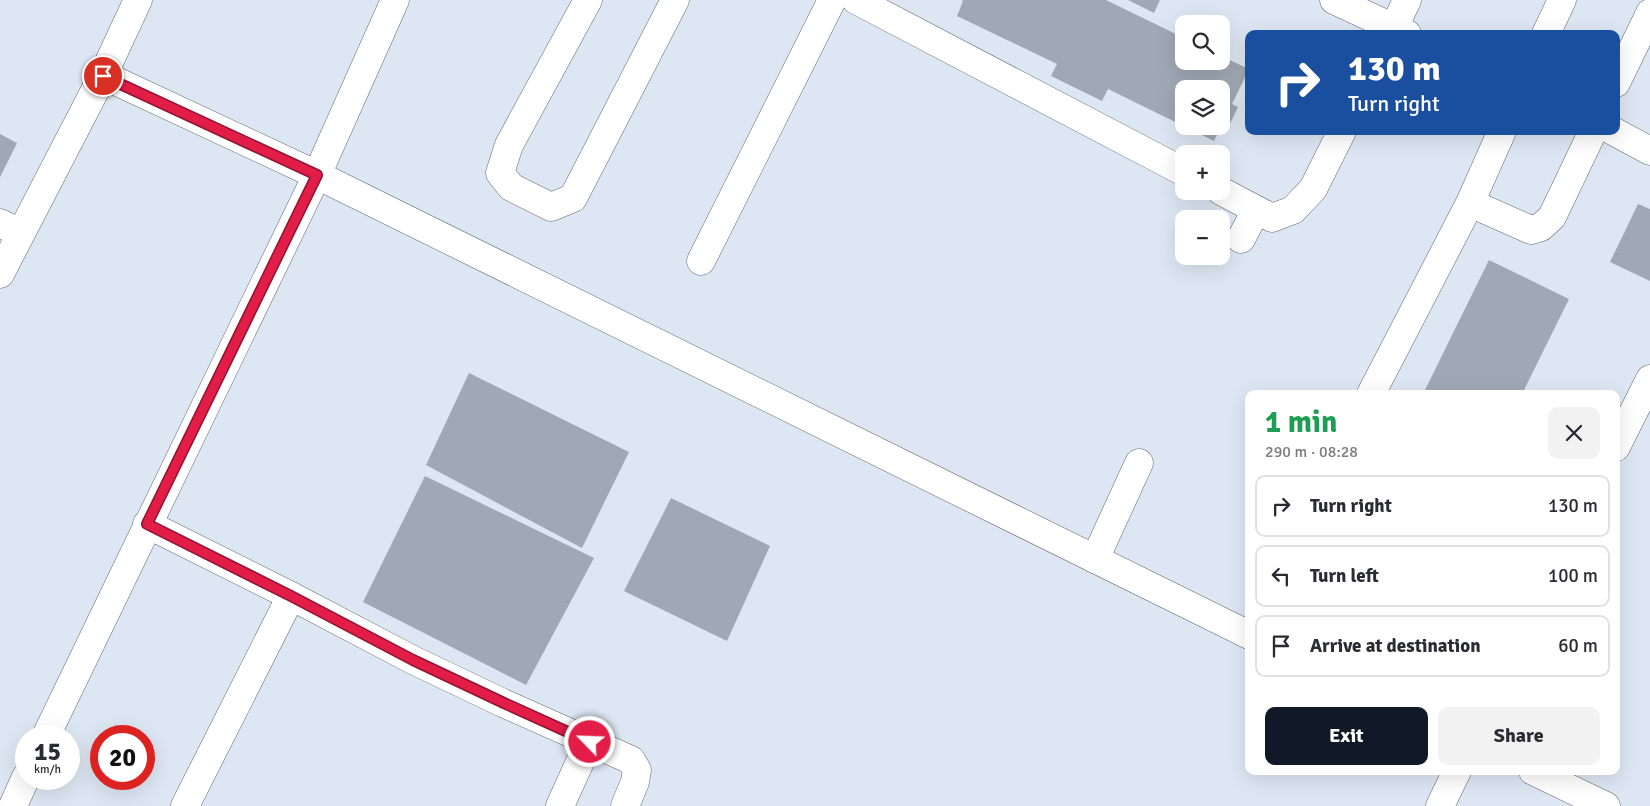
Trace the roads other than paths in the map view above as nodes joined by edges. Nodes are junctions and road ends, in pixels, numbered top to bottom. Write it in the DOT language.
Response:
graph roads {
  1 [pos="138,0"];
  2 [pos="395,0"];
  3 [pos="588,0"];
  4 [pos="675,0"];
  5 [pos="832,0"];
  6 [pos="856,0"];
  7 [pos="1334,0"];
  8 [pos="1407,0"];
  9 [pos="1562,0"];
  10 [pos="1650,13"];
  11 [pos="1393,30"];
  12 [pos="1398,30"];
  13 [pos="1548,30"];
  14 [pos="1620,75"];
  15 [pos="103,76"];
  16 [pos="1340,135"];
  17 [pos="1500,135"];
  18 [pos="1591,135"];
  19 [pos="1620,135"];
  20 [pos="1650,151"];
  21 [pos="1175,167"];
  22 [pos="317,175"];
  23 [pos="1230,196"];
  24 [pos="1470,203"];
  25 [pos="1256,210"];
  26 [pos="10,228"];
  27 [pos="1241,239"];
  28 [pos="702,261"];
  29 [pos="0,274"];
  30 [pos="1650,379"];
  31 [pos="1373,390"];
  32 [pos="1620,439"];
  33 [pos="1139,463"];
  34 [pos="147,524"];
  35 [pos="1095,559"];
  36 [pos="291,596"];
  37 [pos="1245,633"];
  38 [pos="51,725"];
  39 [pos="590,742"];
  40 [pos="1455,775"];
  41 [pos="1541,775"];
  42 [pos="20,790"];
  43 [pos="13,806"];
  44 [pos="185,806"];
  45 [pos="560,806"];
  46 [pos="625,806"];
  47 [pos="1440,806"];
  48 [pos="1606,806"];
  1 -- 15 [label="lane"];
  2 -- 22 [label="lane"];
  3 -- 4 [label="lane"];
  5 -- 28 [label="lane"];
  6 -- 21 [label="lane"];
  7 -- 11 [label="lane"];
  8 -- 12 [label="lane"];
  9 -- 13 [label="lane"];
  10 -- 14 [label="lane"];
  15 -- 22 [label="lane"];
  15 -- 26 [label="lane"];
  16 -- 25 [label="lane"];
  17 -- 24 [label="lane"];
  18 -- 24 [label="lane"];
  19 -- 20 [label="lane"];
  22 -- 34 [label="lane"];
  22 -- 35 [label="lane"];
  23 -- 25 [label="lane"];
  24 -- 31 [label="lane"];
  25 -- 27 [label="lane"];
  26 -- 29 [label="lane"];
  30 -- 32 [label="lane"];
  33 -- 35 [label="lane"];
  34 -- 36 [label="lane"];
  34 -- 38 [label="lane"];
  35 -- 37 [label="lane"];
  36 -- 39 [label="lane"];
  36 -- 44 [label="lane"];
  39 -- 45 [label="lane"];
  39 -- 46 [label="lane"];
  40 -- 47 [label="lane"];
  41 -- 48 [label="lane"];
  42 -- 43 [label="lane"];
}
